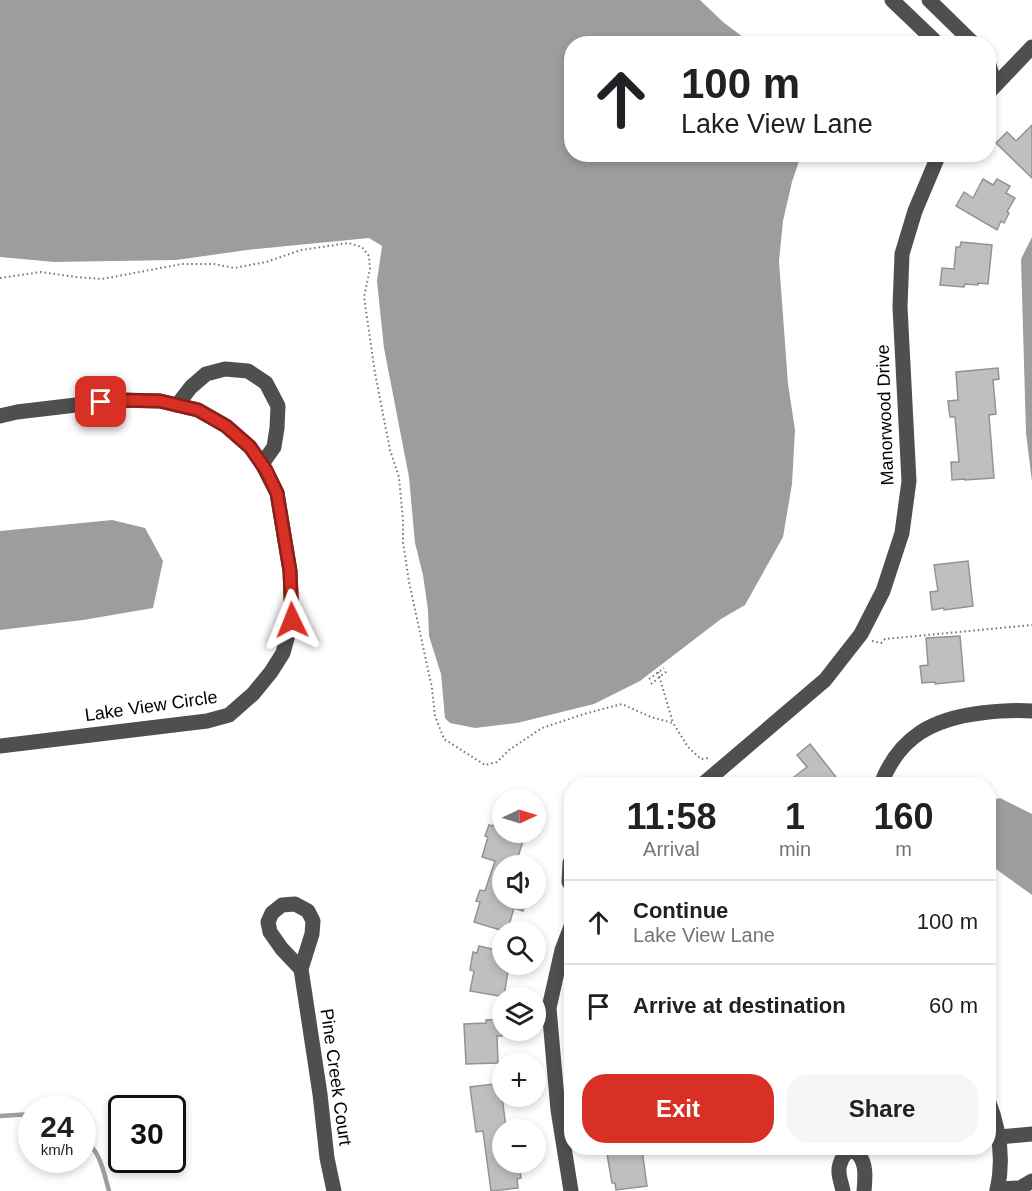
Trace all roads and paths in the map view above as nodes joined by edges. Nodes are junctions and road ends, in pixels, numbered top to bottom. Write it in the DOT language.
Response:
graph roads {
  1 [pos="892,0"];
  2 [pos="928,0"];
  3 [pos="930,36"];
  4 [pos="966,36"];
  5 [pos="1032,47"];
  6 [pos="996,81"];
  7 [pos="936,162"];
  8 [pos="0,278"];
  9 [pos="177,405"];
  10 [pos="0,416"];
  11 [pos="262,464"];
  12 [pos="1032,626"];
  13 [pos="861,634"];
  14 [pos="657,672"];
  15 [pos="659,677"];
  16 [pos="649,679"];
  17 [pos="651,684"];
  18 [pos="1032,711"];
  19 [pos="673,723"];
  20 [pos="0,746"];
  21 [pos="720,771"];
  22 [pos="712,777"];
  23 [pos="884,777"];
  24 [pos="564,945"];
  25 [pos="301,969"];
  26 [pos="996,1120"];
  27 [pos="1032,1134"];
  28 [pos="999,1137"];
  29 [pos="564,1147"];
  30 [pos="565,1155"];
  31 [pos="845,1155"];
  32 [pos="858,1155"];
  33 [pos="1032,1181"];
  34 [pos="997,1190"];
  35 [pos="334,1191"];
  36 [pos="571,1191"];
  37 [pos="843,1191"];
  38 [pos="864,1191"];
  1 -- 3 [label="street"];
  2 -- 4 [label="street"];
  5 -- 6 [label="street"];
  7 -- 13 [label="street, Manorwood Drive"];
  8 -- 19 [label="path"];
  9 -- 10 [label="street, Lake View Circle"];
  9 -- 11 [label="street, Lake View Circle"];
  9 -- 11 [label="street"];
  11 -- 20 [label="street, Lake View Circle"];
  12 -- 13 [label="path"];
  13 -- 21 [label="street, Manorwood Drive"];
  14 -- 15 [label="path"];
  14 -- 15 [label="path"];
  14 -- 16 [label="path"];
  15 -- 17 [label="path"];
  15 -- 19 [label="path"];
  18 -- 23 [label="street"];
  19 -- 21 [label="path"];
  21 -- 22 [label="street, Manorwood Drive"];
  24 -- 29 [label="street"];
  25 -- 35 [label="street, Pine Creek Court"];
  26 -- 28 [label="street"];
  27 -- 28 [label="street"];
  28 -- 34 [label="street"];
  30 -- 36 [label="street"];
  31 -- 37 [label="street"];
  32 -- 38 [label="street"];
  33 -- 34 [label="street"];
}
